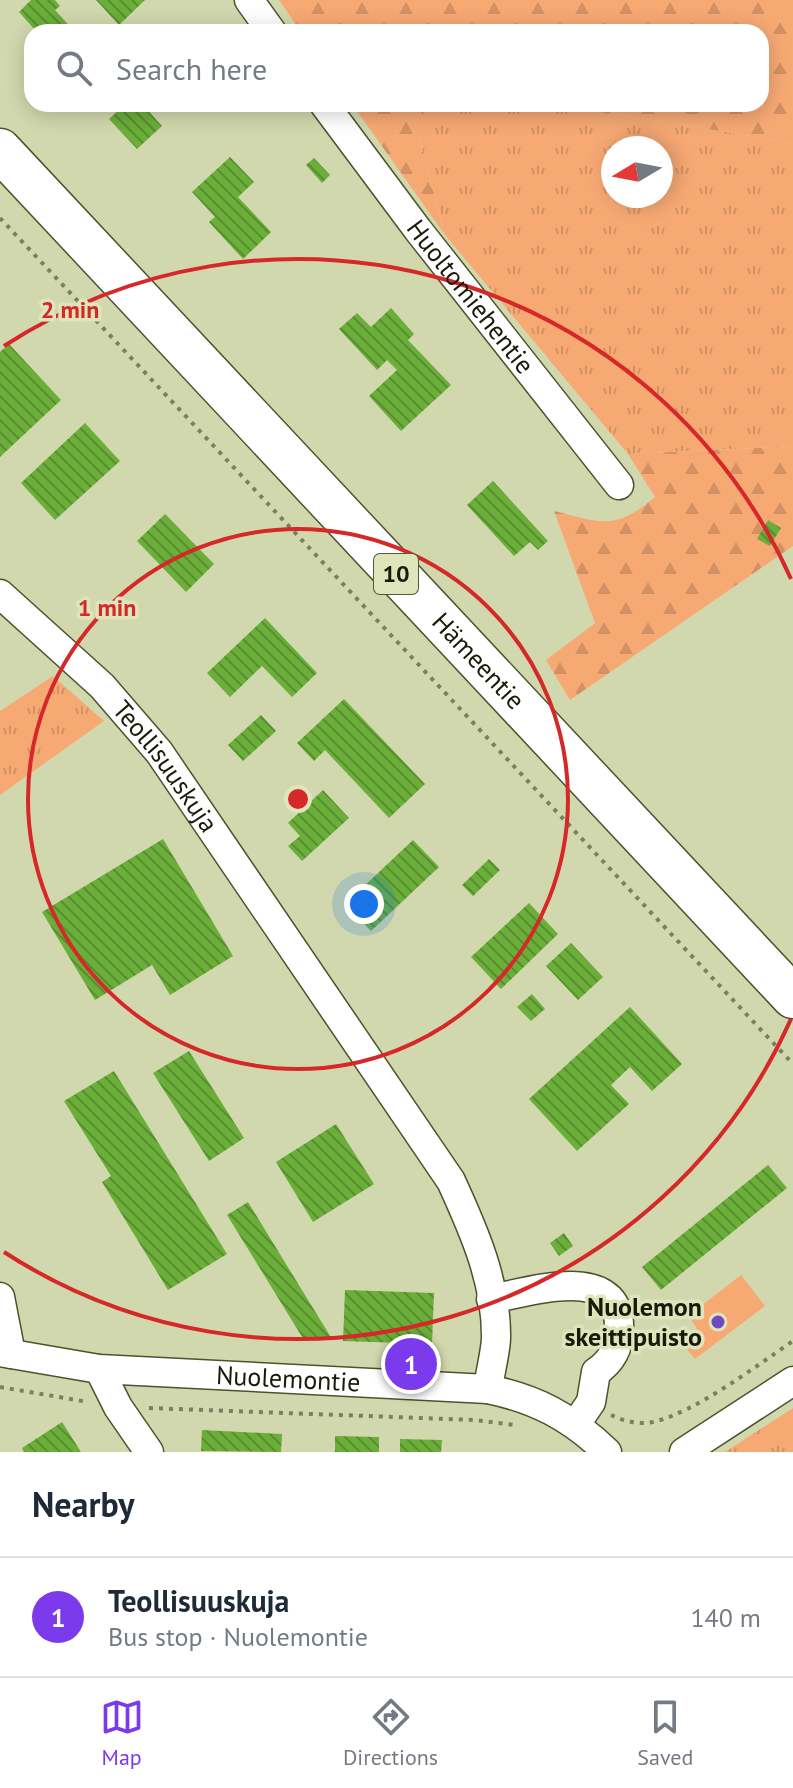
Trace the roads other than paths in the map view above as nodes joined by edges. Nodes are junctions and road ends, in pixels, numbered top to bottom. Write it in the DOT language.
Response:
graph roads {
  1 [pos="249,0"];
  2 [pos="266,24"];
  3 [pos="330,112"];
  4 [pos="0,150"];
  5 [pos="619,485"];
  6 [pos="0,594"];
  7 [pos="793,997"];
  8 [pos="0,1297"];
  9 [pos="491,1299"];
  10 [pos="6,1353"];
  11 [pos="99,1369"];
  12 [pos="793,1381"];
  13 [pos="488,1389"];
  14 [pos="583,1413"];
  15 [pos="149,1452"];
  16 [pos="607,1452"];
  17 [pos="684,1452"];
  1 -- 2 [label="street"];
  3 -- 5 [label="street, Huoltomiehentie"];
  4 -- 7 [label="highway, Hämeentie / 10"];
  6 -- 9 [label="street, Teollisuuskuja"];
  8 -- 10 [label="street"];
  9 -- 13 [label="street, Teollisuuskuja"];
  9 -- 14 [label="street"];
  10 -- 11 [label="street, Nuolemontie"];
  11 -- 13 [label="street, Nuolemontie"];
  11 -- 15 [label="street"];
  12 -- 17 [label="street"];
  13 -- 14 [label="street, Nuolemontie"];
  14 -- 16 [label="street, Nuolemontie"];
}
